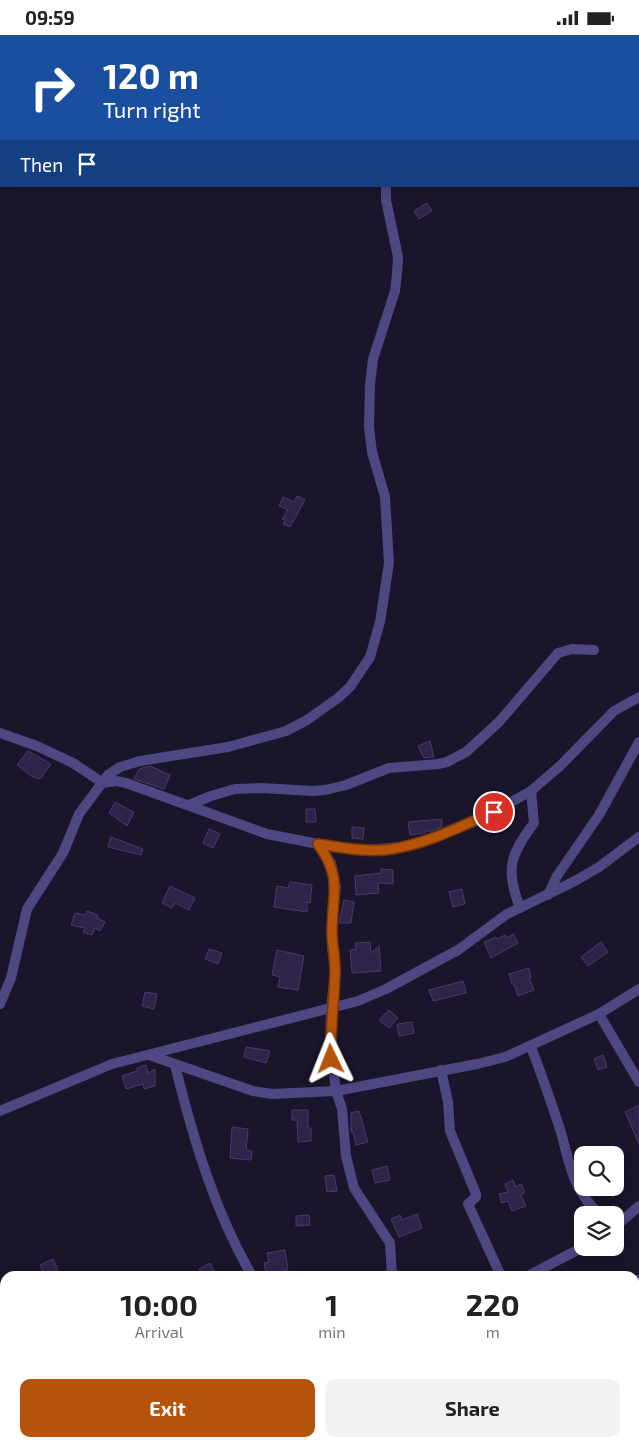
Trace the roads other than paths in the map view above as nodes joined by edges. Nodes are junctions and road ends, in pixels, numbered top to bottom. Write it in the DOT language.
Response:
graph roads {
  1 [pos="386,187"];
  2 [pos="594,650"];
  3 [pos="639,697"];
  4 [pos="0,733"];
  5 [pos="639,742"];
  6 [pos="102,782"];
  7 [pos="531,791"];
  8 [pos="189,805"];
  9 [pos="639,837"];
  10 [pos="318,844"];
  11 [pos="548,895"];
  12 [pos="520,908"];
  13 [pos="639,989"];
  14 [pos="0,1004"];
  15 [pos="331,1009"];
  16 [pos="599,1014"];
  17 [pos="531,1047"];
  18 [pos="149,1055"];
  19 [pos="175,1065"];
  20 [pos="441,1070"];
  21 [pos="639,1082"];
  22 [pos="336,1091"];
  23 [pos="0,1111"];
  24 [pos="592,1206"];
  25 [pos="639,1207"];
  26 [pos="624,1220"];
  27 [pos="574,1252"];
  28 [pos="250,1271"];
  29 [pos="392,1271"];
  30 [pos="499,1271"];
  31 [pos="537,1271"];
  1 -- 6 [label="street"];
  2 -- 8 [label="street"];
  3 -- 7 [label="street"];
  4 -- 6 [label="street"];
  5 -- 11 [label="street"];
  6 -- 8 [label="street"];
  6 -- 14 [label="street"];
  7 -- 10 [label="street"];
  7 -- 12 [label="street"];
  8 -- 10 [label="street"];
  9 -- 11 [label="street"];
  10 -- 15 [label="street"];
  11 -- 12 [label="street"];
  12 -- 15 [label="street"];
  13 -- 16 [label="street"];
  15 -- 18 [label="street"];
  15 -- 22 [label="street"];
  16 -- 17 [label="street"];
  16 -- 21 [label="street"];
  17 -- 20 [label="street"];
  17 -- 24 [label="street"];
  18 -- 19 [label="street"];
  18 -- 23 [label="street"];
  19 -- 22 [label="street"];
  19 -- 28 [label="street"];
  20 -- 22 [label="street"];
  20 -- 30 [label="street"];
  22 -- 29 [label="street"];
  25 -- 26 [label="street"];
  27 -- 31 [label="street"];
}
